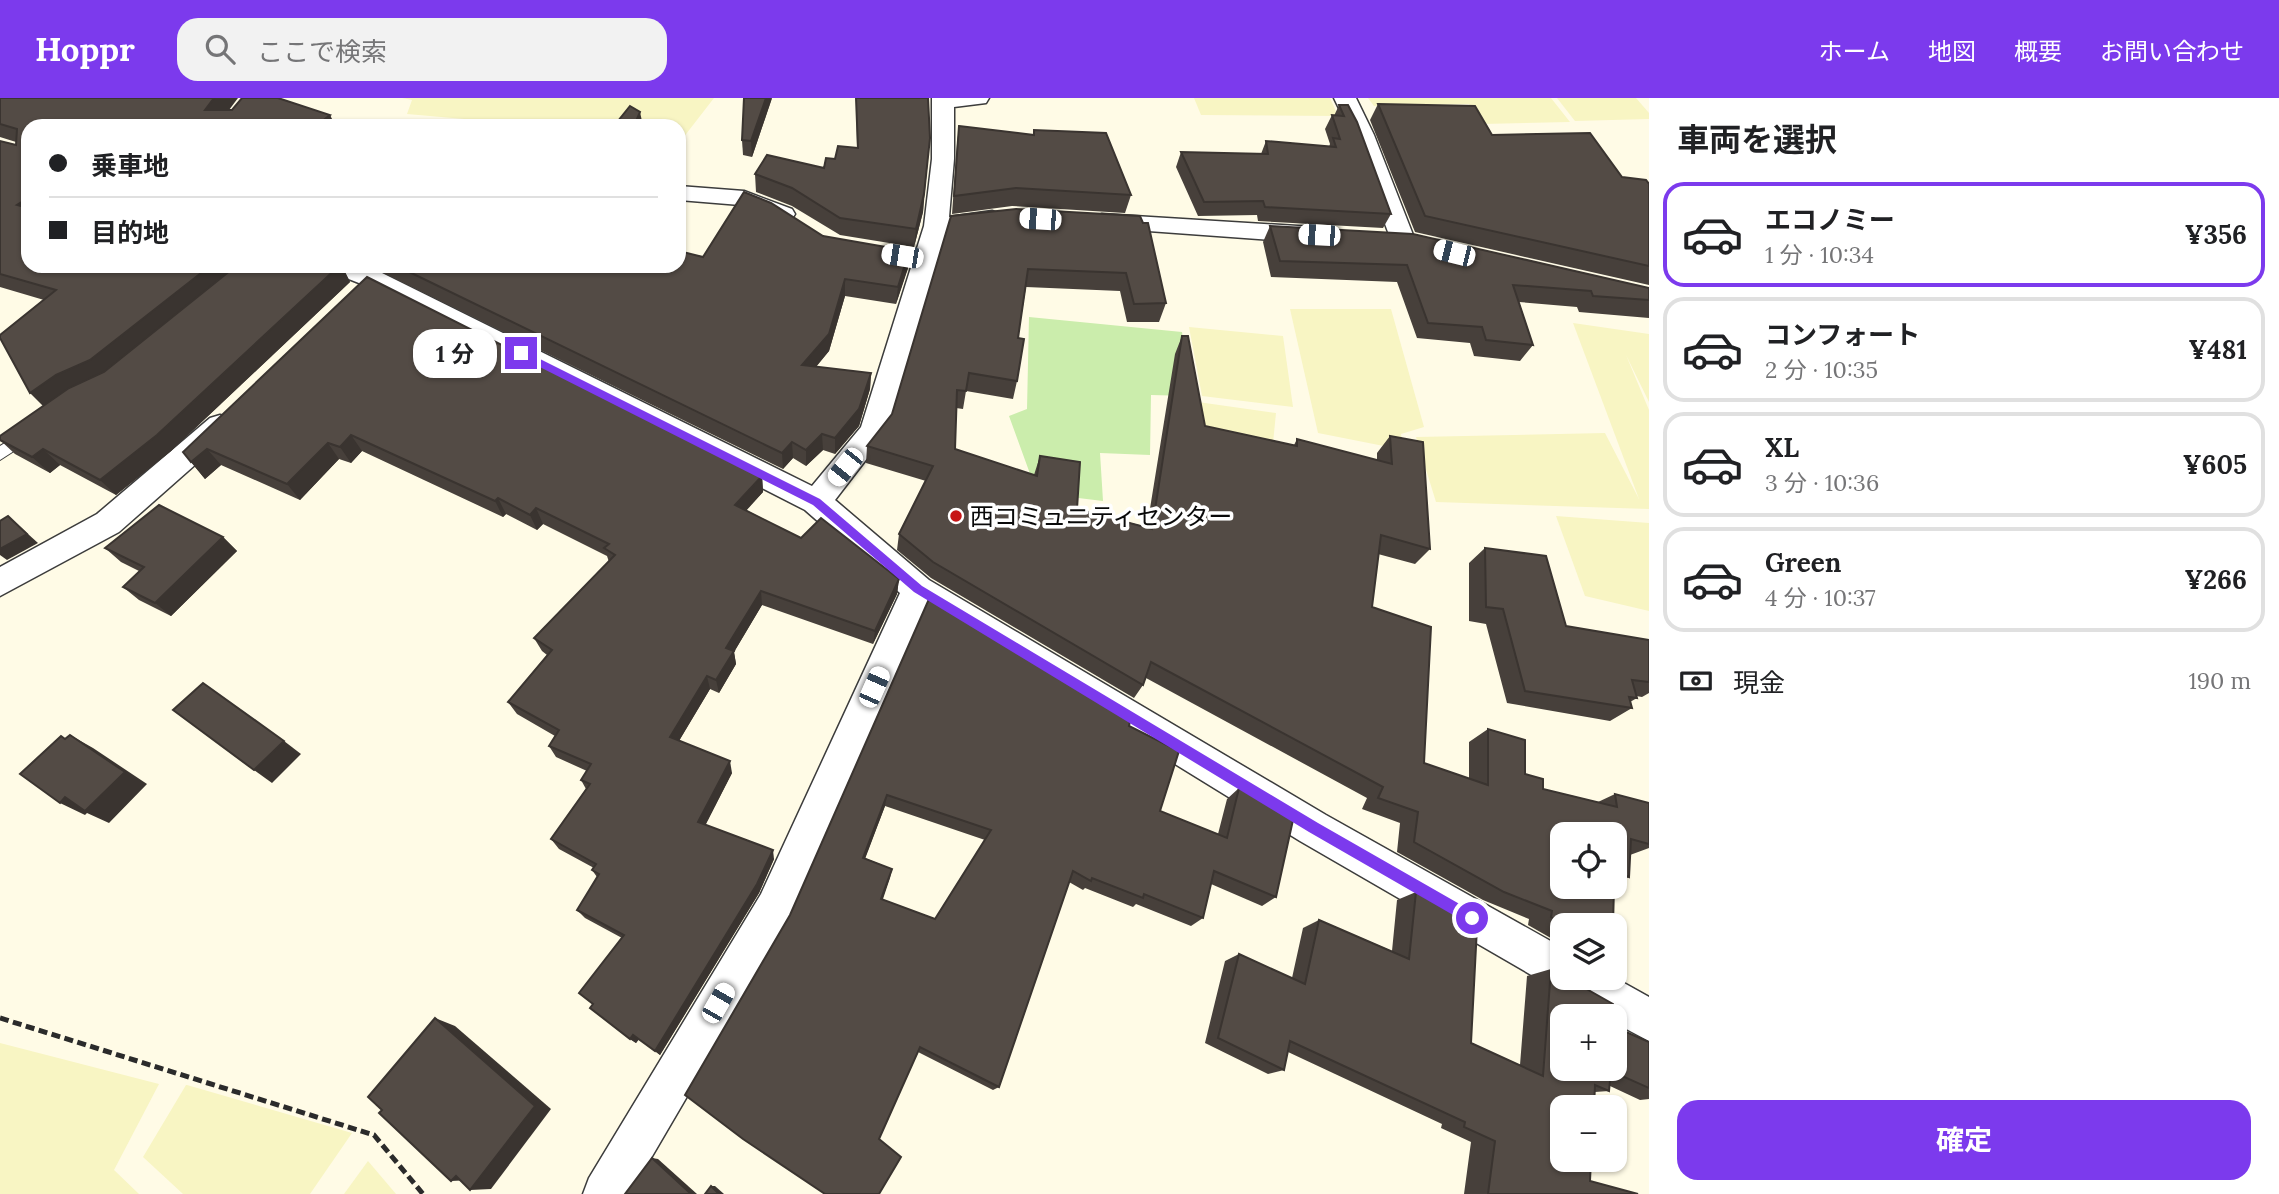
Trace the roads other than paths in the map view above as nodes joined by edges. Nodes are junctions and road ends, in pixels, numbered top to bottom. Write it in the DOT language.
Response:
graph roads {
  1 [pos="978,98"];
  2 [pos="1345,98"];
  3 [pos="943,100"];
  4 [pos="686,194"];
  5 [pos="1012,217"];
  6 [pos="1082,221"];
  7 [pos="802,226"];
  8 [pos="936,226"];
  9 [pos="1333,236"];
  10 [pos="1375,239"];
  11 [pos="1403,240"];
  12 [pos="1429,246"];
  13 [pos="899,256"];
  14 [pos="926,260"];
  15 [pos="347,273"];
  16 [pos="243,403"];
  17 [pos="34,430"];
  18 [pos="0,454"];
  19 [pos="816,502"];
  20 [pos="0,583"];
  21 [pos="918,589"];
  22 [pos="1550,963"];
  23 [pos="1597,990"];
  24 [pos="1649,1020"];
  25 [pos="605,1194"];
  1 -- 3 [label="street"];
  2 -- 11 [label="street"];
  3 -- 8 [label="street"];
  4 -- 7 [label="street"];
  5 -- 8 [label="street"];
  6 -- 9 [label="street"];
  8 -- 14 [label="street"];
  10 -- 11 [label="street"];
  11 -- 12 [label="street"];
  13 -- 14 [label="street"];
  14 -- 19 [label="street"];
  15 -- 19 [label="street"];
  16 -- 20 [label="street"];
  17 -- 18 [label="lane"];
  19 -- 21 [label="street"];
  21 -- 22 [label="street"];
  21 -- 25 [label="street"];
  23 -- 24 [label="street"];
}
